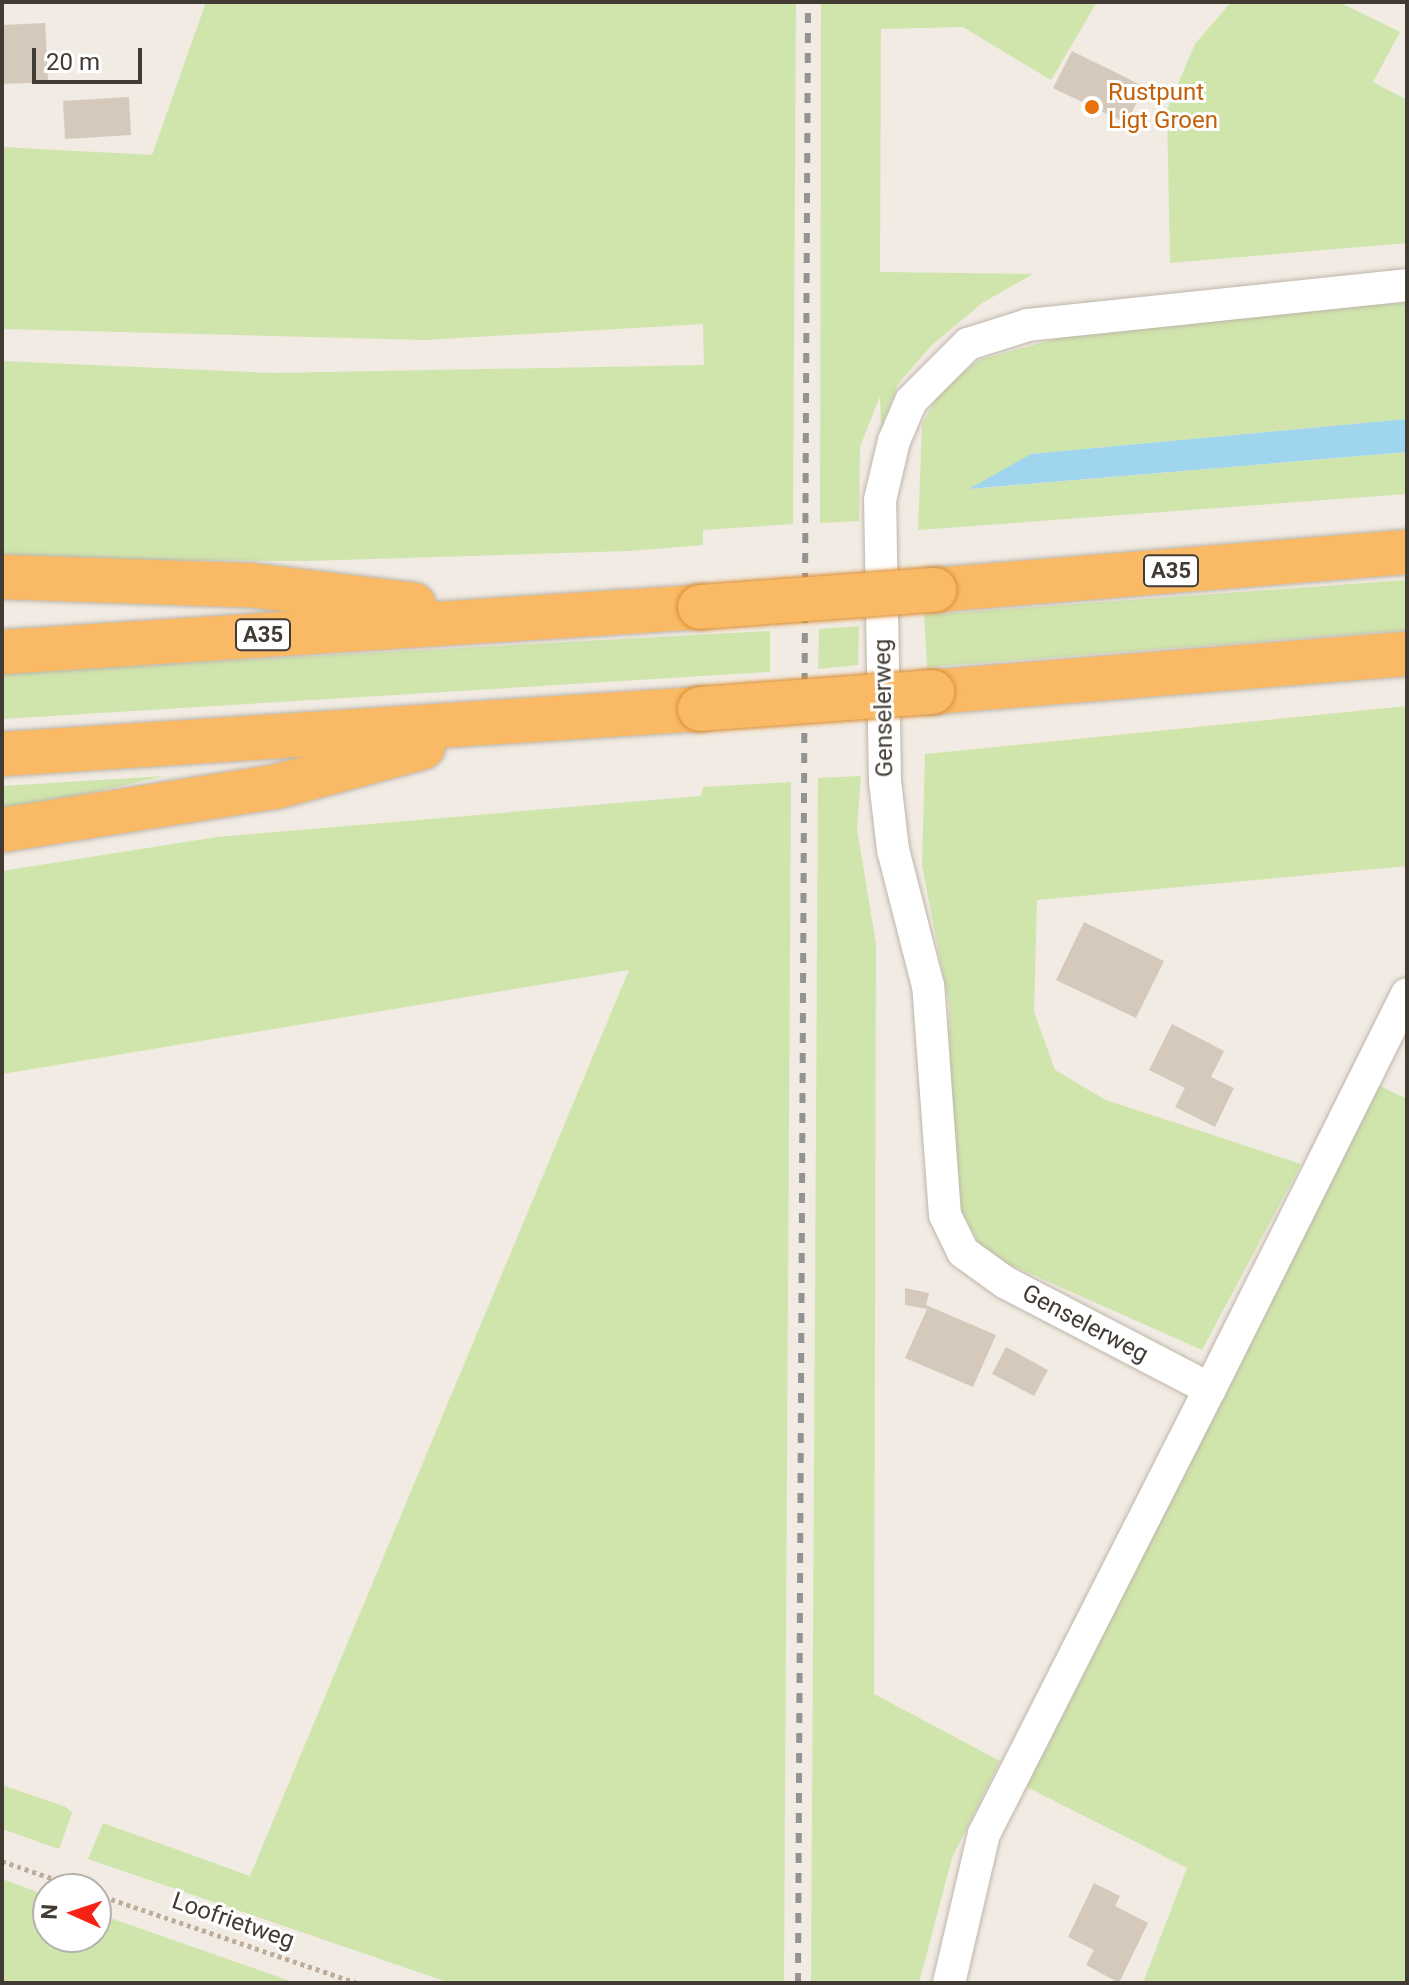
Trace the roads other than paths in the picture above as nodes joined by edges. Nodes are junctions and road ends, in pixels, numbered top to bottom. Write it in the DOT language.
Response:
graph roads {
  1 [pos="1407,285"];
  2 [pos="1407,552"];
  3 [pos="2,577"];
  4 [pos="524,618"];
  5 [pos="2,652"];
  6 [pos="1407,654"];
  7 [pos="513,723"];
  8 [pos="2,754"];
  9 [pos="2,830"];
  10 [pos="1407,994"];
  11 [pos="1210,1389"];
  12 [pos="949,1983"];
  1 -- 11 [label="street, Genselerweg"];
  2 -- 4 [label="highway, A35, bridge"];
  3 -- 4 [label="highway, A35"];
  4 -- 5 [label="highway, A35"];
  6 -- 7 [label="highway, bridge"];
  7 -- 8 [label="highway"];
  7 -- 9 [label="highway"];
  10 -- 11 [label="street"];
  11 -- 12 [label="street"];
}
